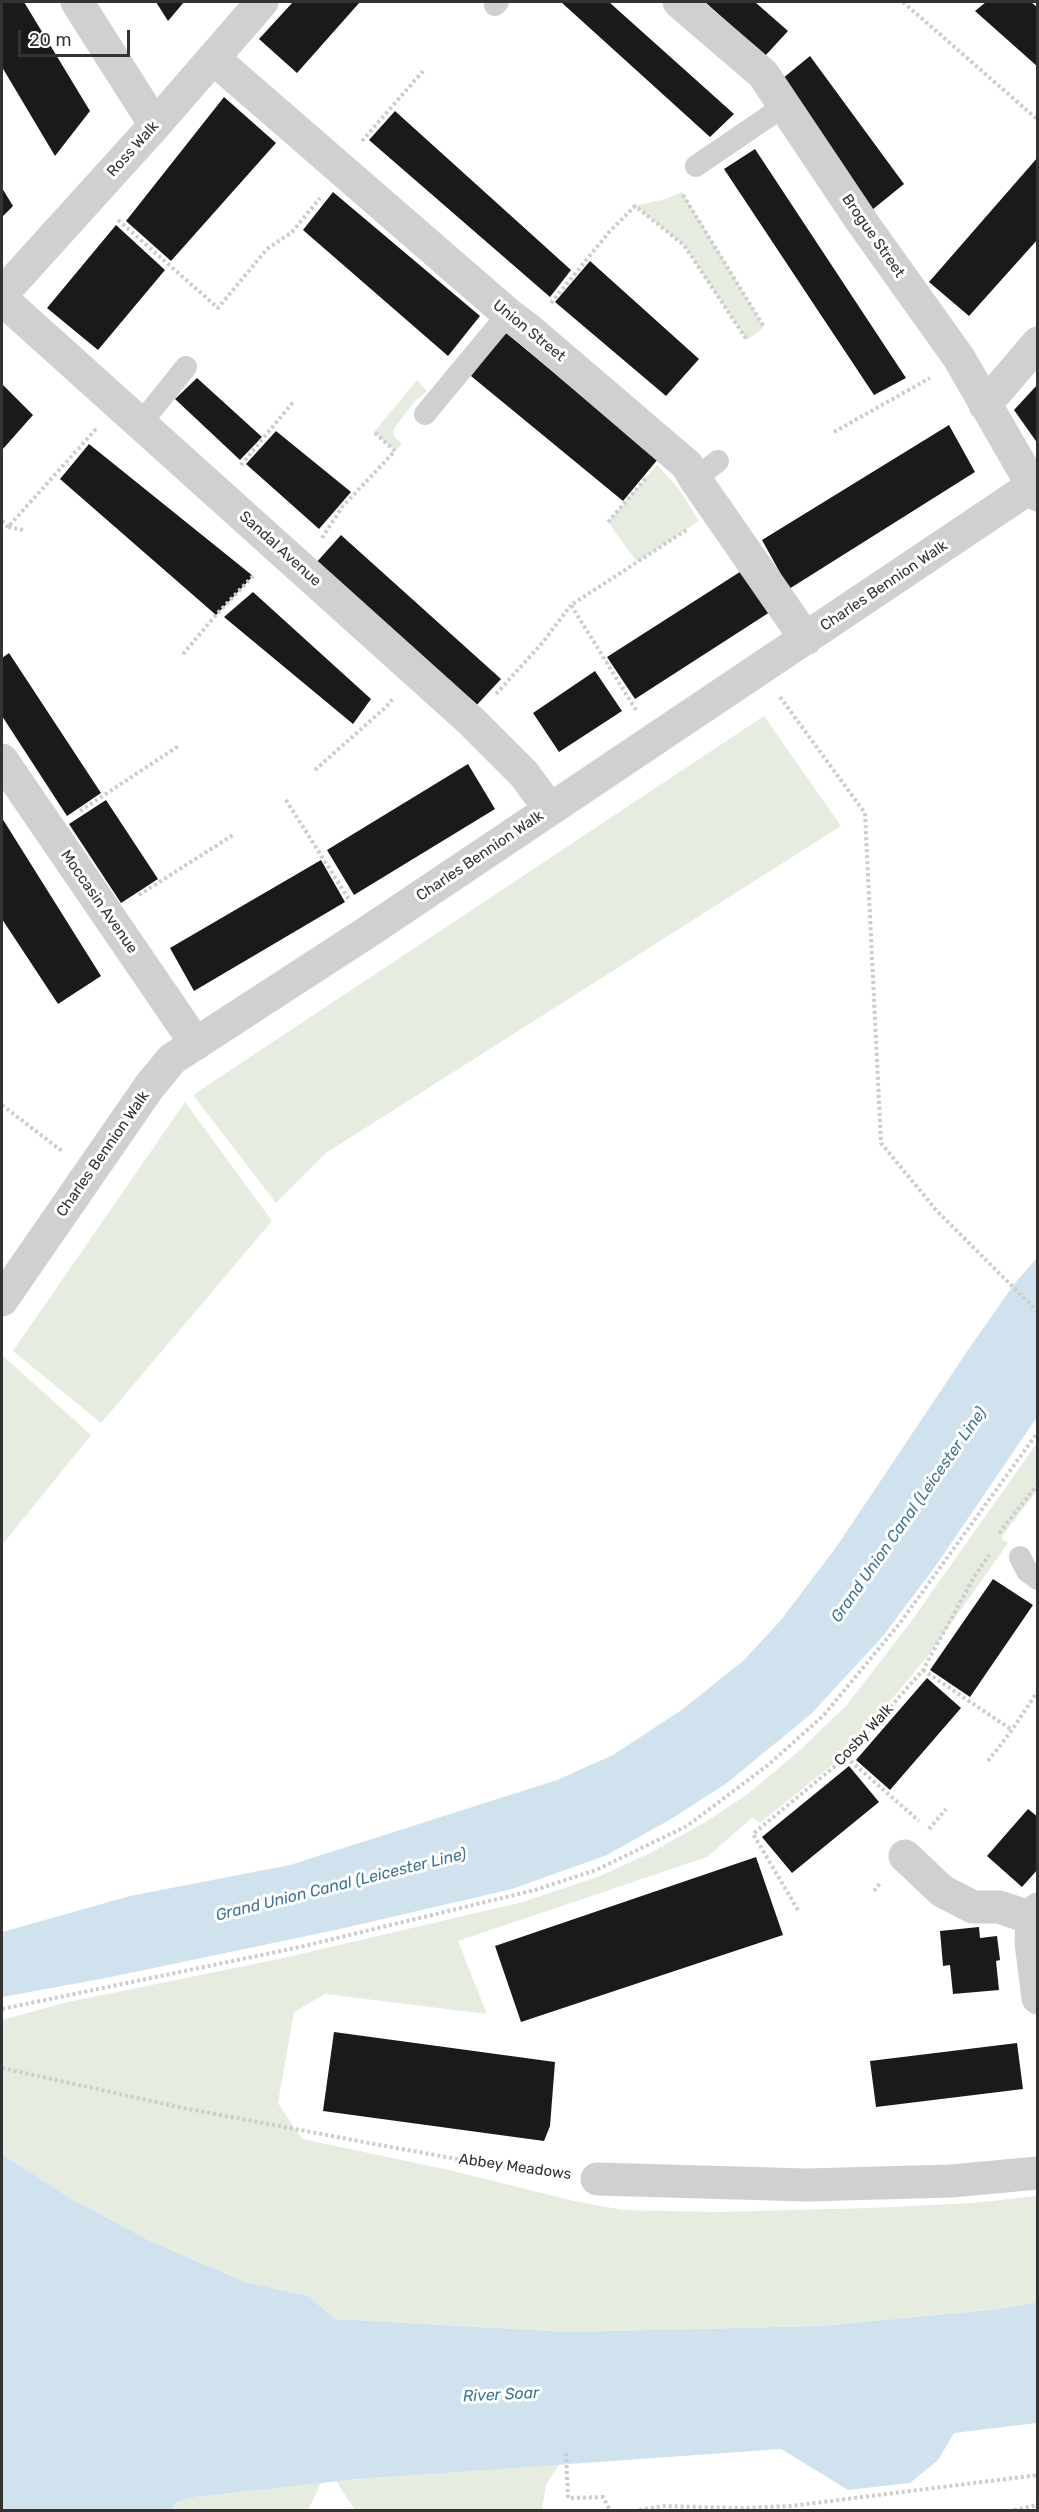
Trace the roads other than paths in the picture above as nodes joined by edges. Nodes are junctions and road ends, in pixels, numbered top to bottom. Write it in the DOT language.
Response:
graph roads {
  1 [pos="77,2"];
  2 [pos="262,2"];
  3 [pos="679,2"];
  4 [pos="213,58"];
  5 [pos="784,106"];
  6 [pos="155,125"];
  7 [pos="696,166"];
  8 [pos="2,294"];
  9 [pos="2,299"];
  10 [pos="518,322"];
  11 [pos="1038,343"];
  12 [pos="186,367"];
  13 [pos="985,405"];
  14 [pos="130,413"];
  15 [pos="425,414"];
  16 [pos="1035,491"];
  17 [pos="806,639"];
  18 [pos="2,760"];
  19 [pos="549,808"];
  20 [pos="196,1044"];
  21 [pos="2,1300"];
  22 [pos="1020,1557"];
  23 [pos="1038,1579"];
  24 [pos="905,1856"];
  25 [pos="1035,1913"];
  26 [pos="1038,1998"];
  27 [pos="1038,2173"];
  28 [pos="597,2179"];
  1 -- 6 [label="street"];
  2 -- 4 [label="street, Ross Walk"];
  3 -- 5 [label="street, Brogue Street"];
  4 -- 6 [label="street, Ross Walk"];
  4 -- 10 [label="street, Union Street"];
  5 -- 7 [label="lane"];
  5 -- 13 [label="street, Brogue Street"];
  6 -- 8 [label="street, Ross Walk"];
  9 -- 14 [label="street, Sandal Avenue"];
  10 -- 15 [label="lane"];
  10 -- 17 [label="street, Union Street"];
  11 -- 13 [label="street"];
  12 -- 14 [label="lane"];
  13 -- 16 [label="street, Brogue Street"];
  14 -- 19 [label="street, Sandal Avenue"];
  16 -- 17 [label="street, Charles Bennion Walk"];
  17 -- 19 [label="street, Charles Bennion Walk"];
  18 -- 20 [label="street, Moccasin Avenue"];
  19 -- 20 [label="street, Charles Bennion Walk"];
  20 -- 21 [label="street, Charles Bennion Walk"];
  22 -- 23 [label="lane"];
  24 -- 25 [label="street"];
  25 -- 26 [label="street"];
  27 -- 28 [label="street"];
}
